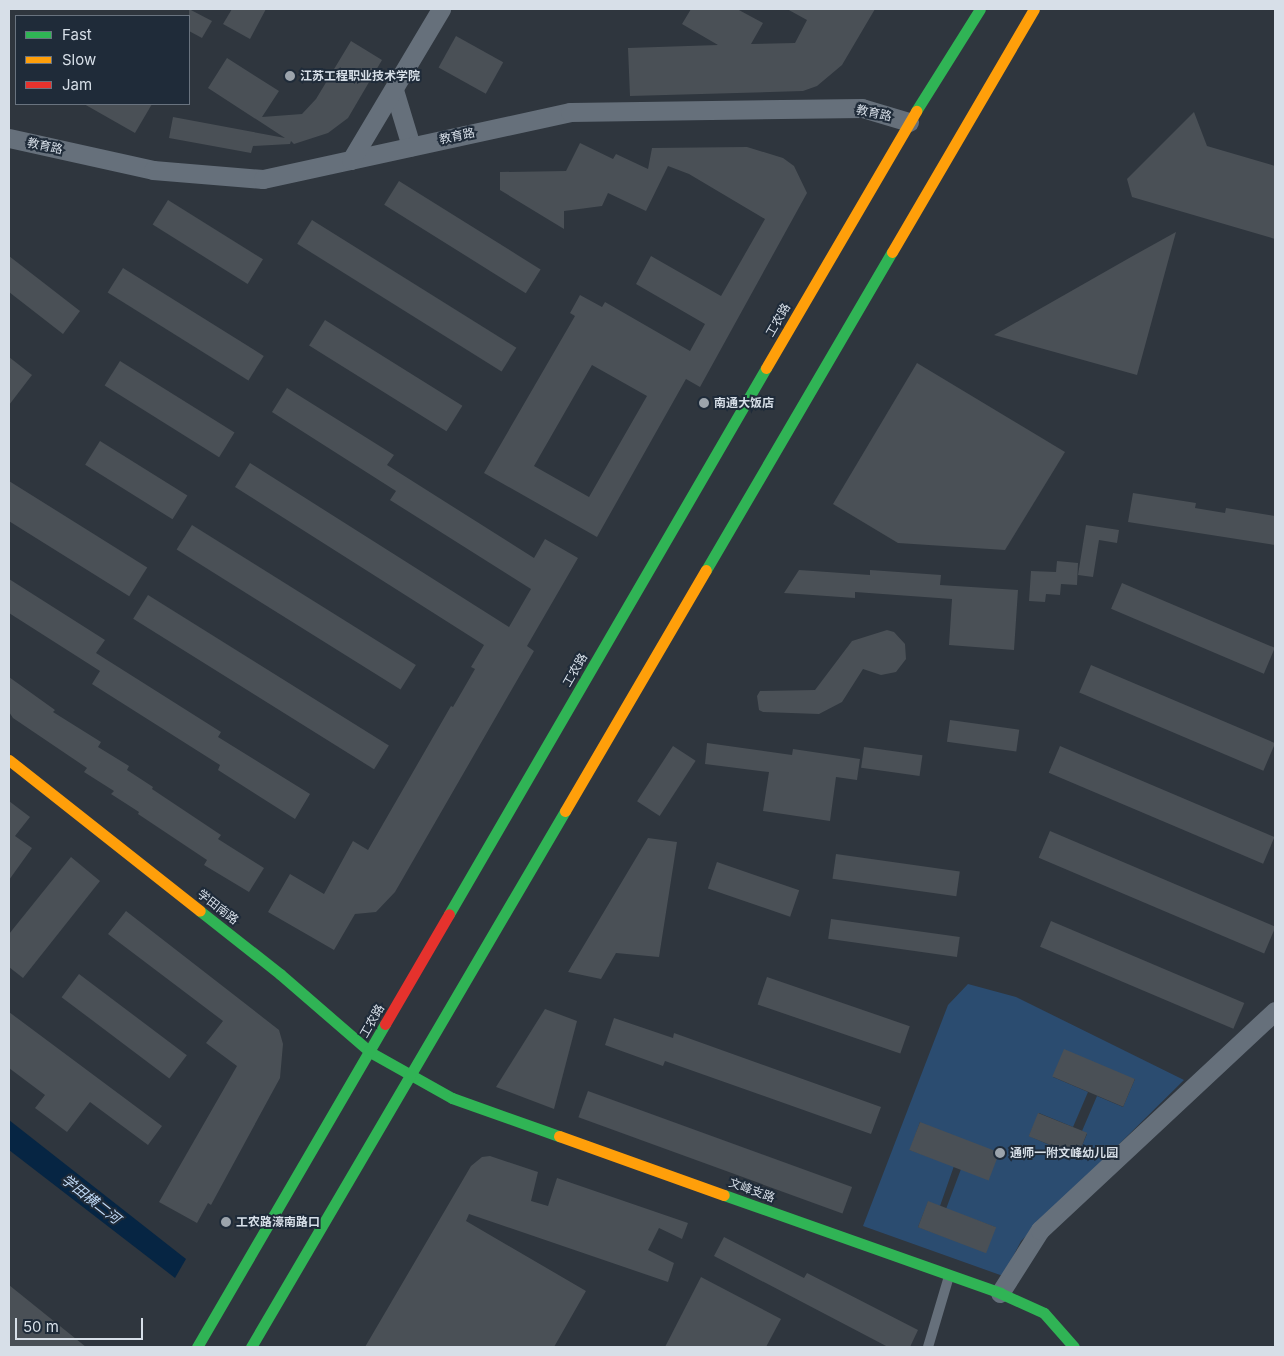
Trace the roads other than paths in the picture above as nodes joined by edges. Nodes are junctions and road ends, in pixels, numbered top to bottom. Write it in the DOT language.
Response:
graph roads {
  1 [pos="441,9"];
  2 [pos="980,9"];
  3 [pos="1034,9"];
  4 [pos="394,90"];
  5 [pos="909,122"];
  6 [pos="9,138"];
  7 [pos="411,146"];
  8 [pos="351,160"];
  9 [pos="9,760"];
  10 [pos="1275,1011"];
  11 [pos="370,1052"];
  12 [pos="409,1076"];
  13 [pos="950,1275"];
  14 [pos="1000,1293"];
  15 [pos="1078,1344"];
  16 [pos="197,1347"];
  17 [pos="251,1347"];
  18 [pos="928,1347"];
  1 -- 4 [label="street"];
  2 -- 5 [label="main road, 工农路"];
  3 -- 12 [label="main road"];
  4 -- 7 [label="street"];
  4 -- 8 [label="street"];
  5 -- 7 [label="street, 教育路"];
  5 -- 11 [label="main road, 工农路"];
  6 -- 8 [label="street, 教育路"];
  7 -- 8 [label="street, 教育路"];
  9 -- 11 [label="main road, 学田南路"];
  10 -- 14 [label="street"];
  11 -- 12 [label="main road, 学田南路"];
  11 -- 16 [label="main road, 工农路"];
  12 -- 13 [label="main road, 文峰支路"];
  12 -- 17 [label="main road"];
  13 -- 14 [label="main road, 文峰支路"];
  13 -- 18 [label="lane"];
  14 -- 15 [label="main road, 文峰支路"];
}
